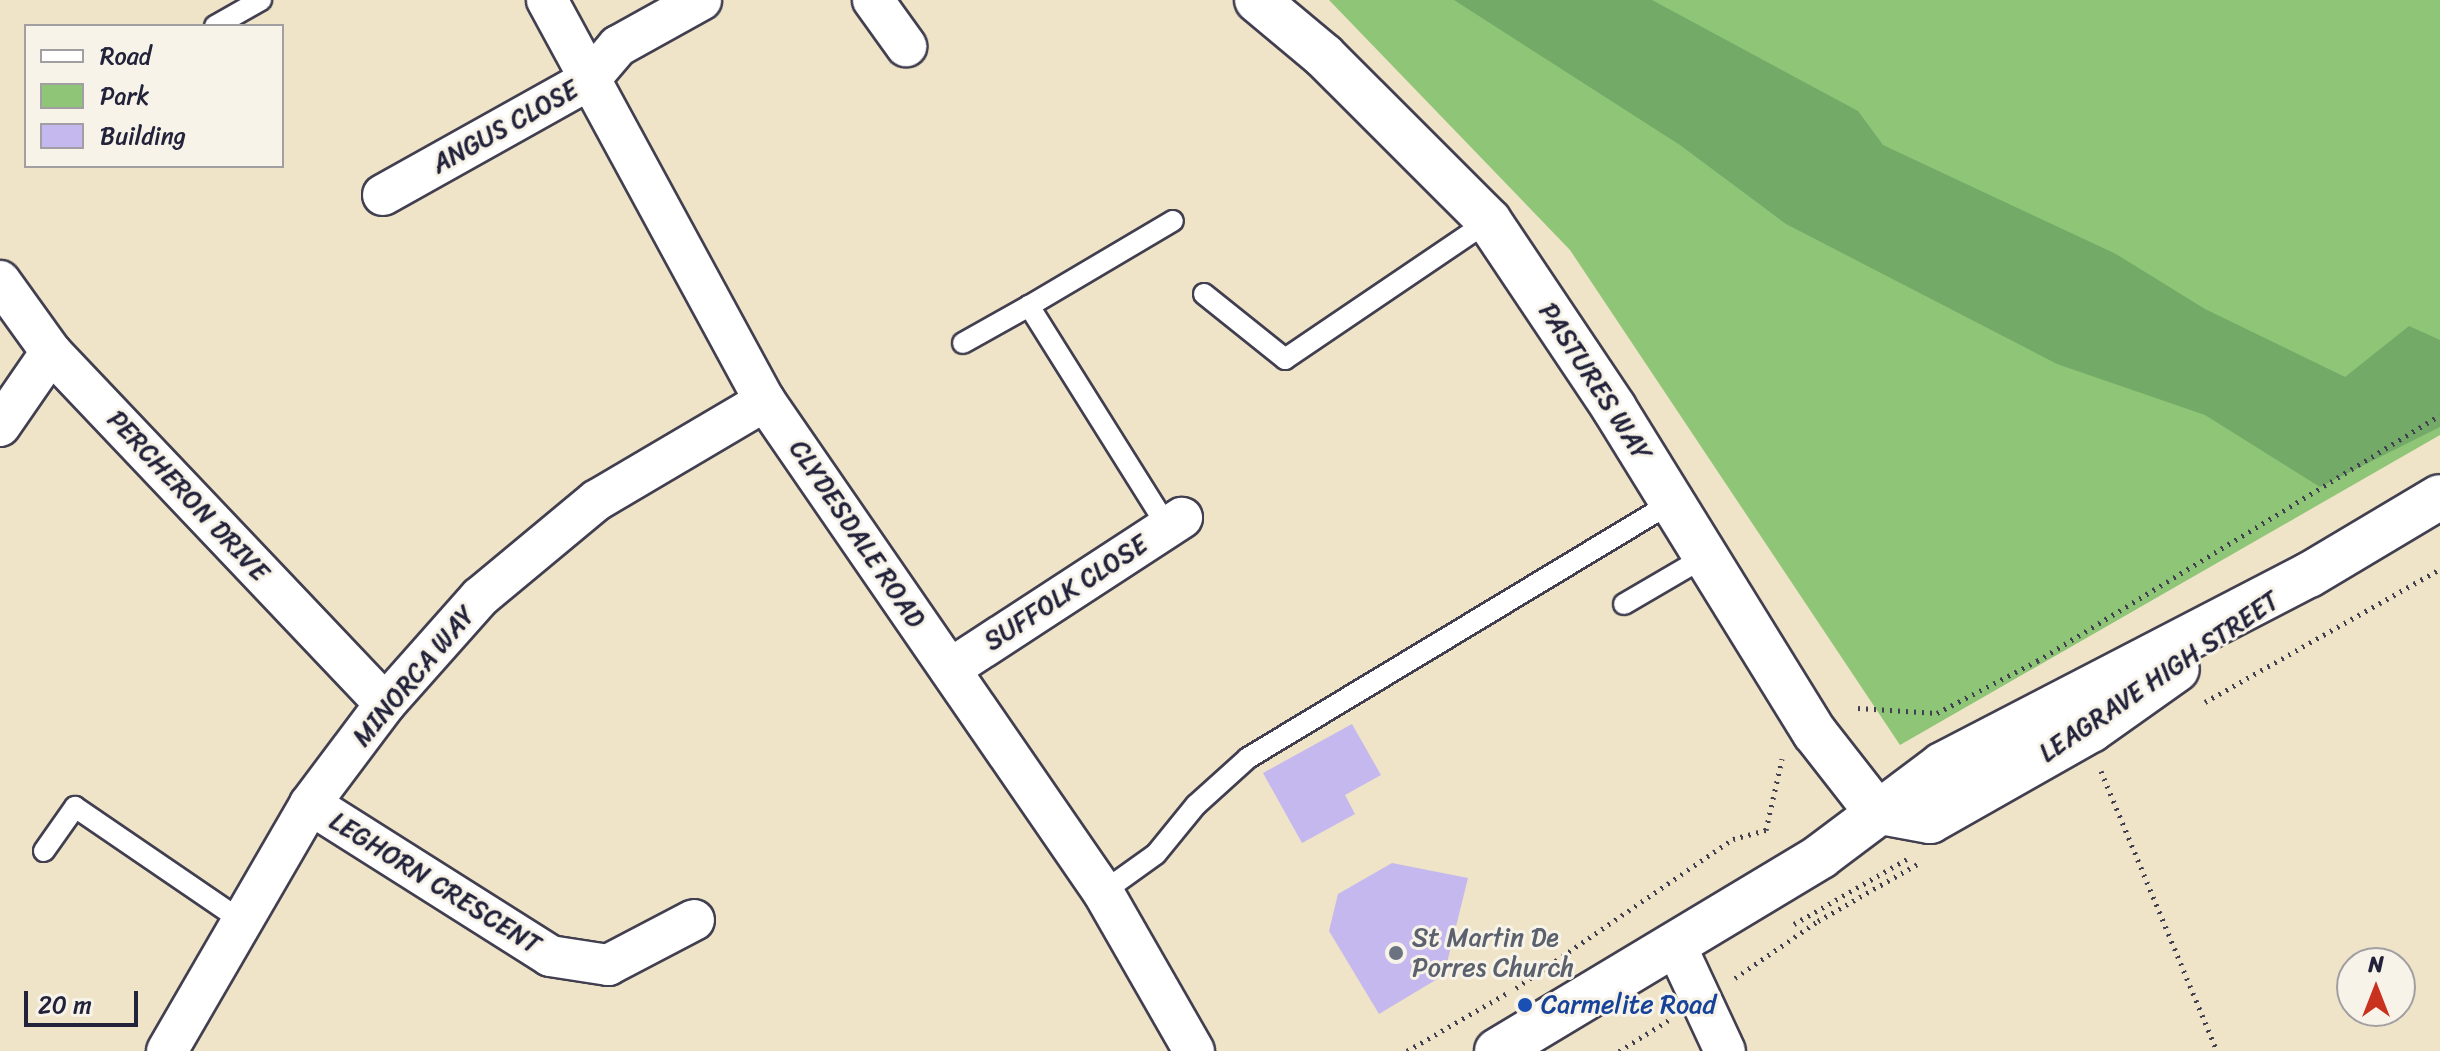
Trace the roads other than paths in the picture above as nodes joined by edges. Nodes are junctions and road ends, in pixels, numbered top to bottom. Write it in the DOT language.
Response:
graph roads {
  1 [pos="261,0"];
  2 [pos="547,0"];
  3 [pos="701,0"];
  4 [pos="873,0"];
  5 [pos="1257,0"];
  6 [pos="219,24"];
  7 [pos="906,46"];
  8 [pos="589,80"];
  9 [pos="383,195"];
  10 [pos="1173,221"];
  11 [pos="1489,221"];
  12 [pos="0,281"];
  13 [pos="1204,294"];
  14 [pos="1029,306"];
  15 [pos="963,343"];
  16 [pos="51,352"];
  17 [pos="765,401"];
  18 [pos="0,426"];
  19 [pos="2440,497"];
  20 [pos="1672,502"];
  21 [pos="1174,522"];
  22 [pos="1706,556"];
  23 [pos="1624,604"];
  24 [pos="950,669"];
  25 [pos="385,704"];
  26 [pos="310,804"];
  27 [pos="1876,811"];
  28 [pos="44,851"];
  29 [pos="1103,892"];
  30 [pos="239,919"];
  31 [pos="694,920"];
  32 [pos="1675,944"];
  33 [pos="167,1051"];
  34 [pos="1194,1051"];
  35 [pos="1497,1051"];
  36 [pos="1725,1051"];
  1 -- 6 [label="lane"];
  2 -- 8 [label="street, CLYDESDALE ROAD"];
  3 -- 8 [label="street, ANGUS CLOSE"];
  4 -- 7 [label="street"];
  5 -- 11 [label="street, PASTURES WAY"];
  8 -- 9 [label="street, ANGUS CLOSE"];
  8 -- 17 [label="street, CLYDESDALE ROAD"];
  10 -- 14 [label="lane"];
  11 -- 13 [label="lane"];
  11 -- 20 [label="street, PASTURES WAY"];
  12 -- 16 [label="street, PERCHERON DRIVE"];
  14 -- 15 [label="lane"];
  14 -- 21 [label="lane"];
  16 -- 18 [label="street"];
  16 -- 25 [label="street, PERCHERON DRIVE"];
  17 -- 24 [label="street, CLYDESDALE ROAD"];
  17 -- 25 [label="street, MINORCA WAY"];
  19 -- 27 [label="street, LEAGRAVE HIGH STREET"];
  20 -- 22 [label="street, PASTURES WAY"];
  20 -- 29 [label="lane"];
  21 -- 24 [label="street, SUFFOLK CLOSE"];
  22 -- 23 [label="lane"];
  22 -- 27 [label="street, PASTURES WAY"];
  24 -- 29 [label="street, CLYDESDALE ROAD"];
  25 -- 26 [label="street, MINORCA WAY"];
  26 -- 30 [label="street, MINORCA WAY"];
  26 -- 31 [label="street, LEGHORN CRESCENT"];
  27 -- 32 [label="street, LEAGRAVE HIGH STREET"];
  28 -- 30 [label="lane"];
  29 -- 34 [label="street, CLYDESDALE ROAD"];
  30 -- 33 [label="street, MINORCA WAY"];
  32 -- 35 [label="street, LEAGRAVE HIGH STREET"];
  32 -- 36 [label="street"];
}
